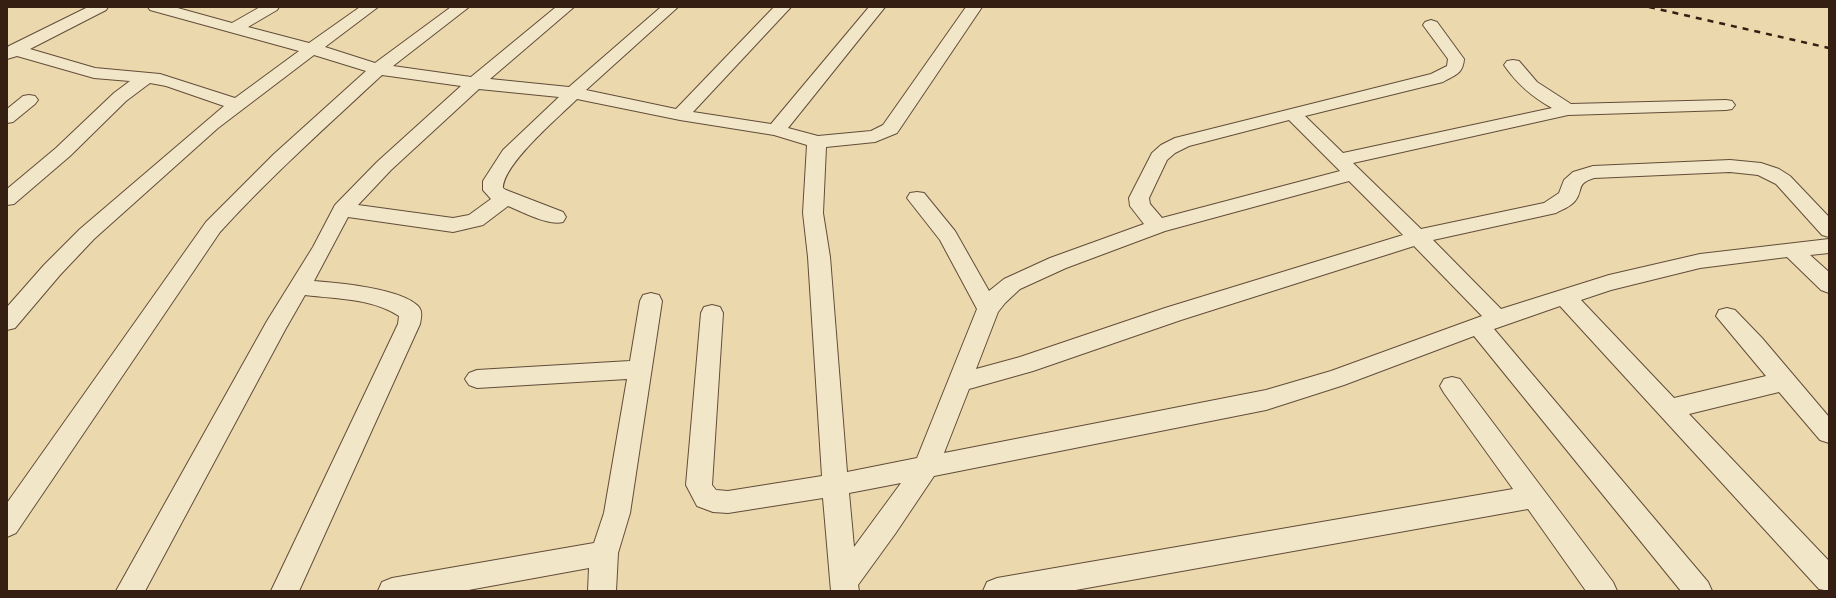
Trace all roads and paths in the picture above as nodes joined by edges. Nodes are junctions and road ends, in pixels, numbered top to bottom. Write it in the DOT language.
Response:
graph roads {
  1 [pos="100,7"];
  2 [pos="271,7"];
  3 [pos="370,7"];
  4 [pos="461,7"];
  5 [pos="566,7"];
  6 [pos="670,7"];
  7 [pos="783,7"];
  8 [pos="877,7"];
  9 [pos="972,7"];
  10 [pos="166,8"];
  11 [pos="1431,25"];
  12 [pos="234,29"];
  13 [pos="312,49"];
  14 [pos="11,53"];
  15 [pos="1513,65"];
  16 [pos="378,69"];
  17 [pos="146,78"];
  18 [pos="475,83"];
  19 [pos="573,94"];
  20 [pos="29,100"];
  21 [pos="236,104"];
  22 [pos="1726,105"];
  23 [pos="1568,110"];
  24 [pos="1294,114"];
  25 [pos="680,115"];
  26 [pos="7,118"];
  27 [pos="776,130"];
  28 [pos="818,142"];
  29 [pos="1346,167"];
  30 [pos="505,198"];
  31 [pos="917,198"];
  32 [pos="7,199"];
  33 [pos="342,210"];
  34 [pos="556,217"];
  35 [pos="1825,221"];
  36 [pos="1158,226"];
  37 [pos="1419,237"];
  38 [pos="1829,246"];
  39 [pos="1792,250"];
  40 [pos="1829,286"];
  41 [pos="298,287"];
  42 [pos="1565,297"];
  43 [pos="651,301"];
  44 [pos="988,309"];
  45 [pos="712,313"];
  46 [pos="13,314"];
  47 [pos="1727,316"];
  48 [pos="1489,322"];
  49 [pos="640,369"];
  50 [pos="478,379"];
  51 [pos="961,380"];
  52 [pos="1784,380"];
  53 [pos="1452,386"];
  54 [pos="1670,409"];
  55 [pos="1829,433"];
  56 [pos="926,467"];
  57 [pos="835,485"];
  58 [pos="1534,497"];
  59 [pos="7,525"];
  60 [pos="604,553"];
  61 [pos="1829,580"];
  62 [pos="844,587"];
  63 [pos="130,591"];
  64 [pos="285,591"];
  65 [pos="392,591"];
  66 [pos="602,591"];
  67 [pos="997,591"];
  68 [pos="1603,591"];
  69 [pos="1698,591"];
  1 -- 14 [label="street"];
  2 -- 12 [label="street"];
  3 -- 13 [label="street"];
  4 -- 16 [label="street"];
  5 -- 18 [label="street"];
  6 -- 19 [label="street"];
  7 -- 25 [label="street"];
  8 -- 27 [label="street"];
  9 -- 28 [label="street"];
  10 -- 12 [label="street"];
  11 -- 24 [label="street"];
  12 -- 13 [label="street"];
  13 -- 16 [label="street"];
  13 -- 21 [label="street"];
  14 -- 17 [label="street"];
  15 -- 23 [label="street"];
  16 -- 18 [label="street"];
  16 -- 59 [label="street"];
  17 -- 21 [label="street"];
  17 -- 32 [label="street"];
  18 -- 19 [label="street"];
  18 -- 33 [label="street"];
  19 -- 25 [label="street"];
  19 -- 30 [label="street"];
  20 -- 26 [label="street"];
  21 -- 46 [label="street"];
  22 -- 23 [label="street"];
  23 -- 29 [label="street"];
  24 -- 29 [label="street"];
  24 -- 36 [label="street"];
  25 -- 27 [label="street"];
  27 -- 28 [label="street"];
  28 -- 57 [label="street"];
  29 -- 36 [label="street"];
  29 -- 37 [label="street"];
  30 -- 33 [label="street"];
  30 -- 34 [label="street"];
  31 -- 44 [label="street"];
  33 -- 41 [label="street"];
  35 -- 37 [label="street"];
  36 -- 44 [label="street"];
  37 -- 48 [label="street"];
  37 -- 51 [label="street"];
  38 -- 39 [label="street"];
  39 -- 40 [label="street"];
  39 -- 42 [label="street"];
  41 -- 63 [label="street"];
  41 -- 64 [label="street"];
  42 -- 48 [label="street"];
  42 -- 54 [label="street"];
  43 -- 49 [label="street"];
  44 -- 51 [label="street"];
  45 -- 57 [label="street"];
  47 -- 52 [label="street"];
  48 -- 56 [label="street"];
  48 -- 69 [label="street"];
  49 -- 50 [label="street"];
  49 -- 60 [label="street"];
  51 -- 56 [label="street"];
  52 -- 54 [label="street"];
  52 -- 55 [label="street"];
  53 -- 58 [label="street"];
  54 -- 61 [label="street"];
  56 -- 57 [label="street"];
  56 -- 62 [label="street"];
  57 -- 62 [label="street"];
  58 -- 67 [label="street"];
  58 -- 68 [label="street"];
  60 -- 65 [label="street"];
  60 -- 66 [label="street"];
}
